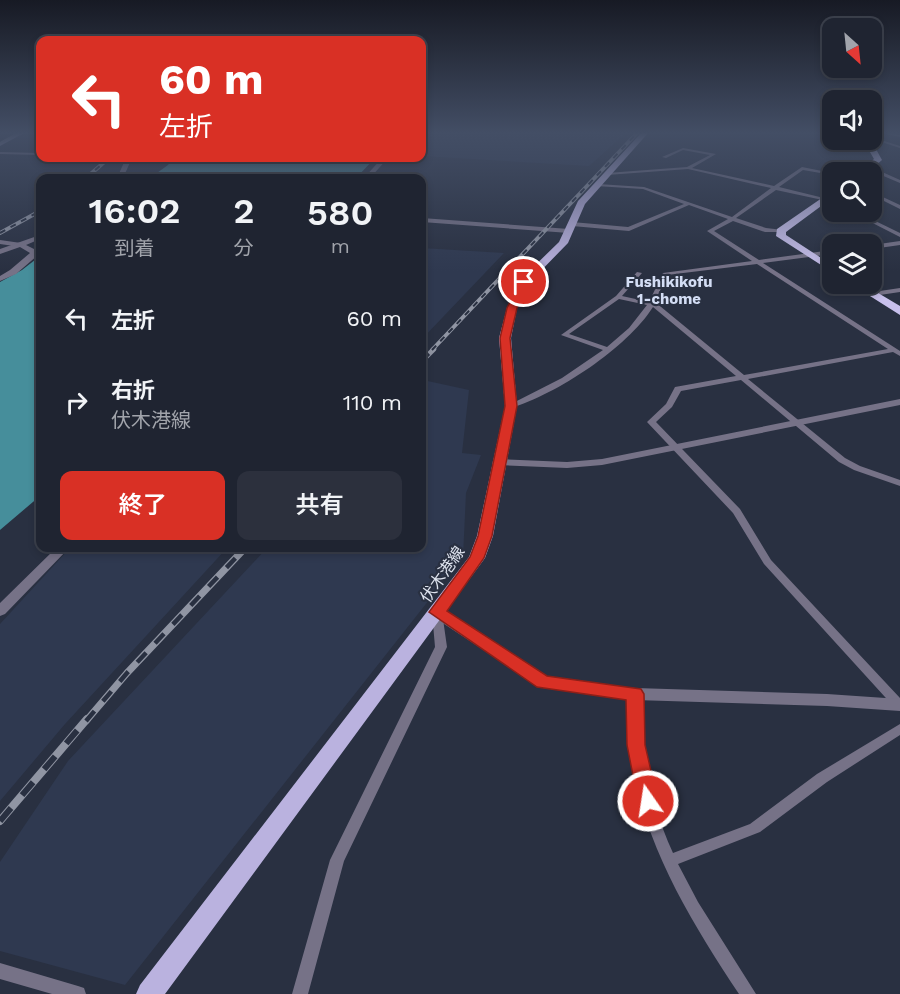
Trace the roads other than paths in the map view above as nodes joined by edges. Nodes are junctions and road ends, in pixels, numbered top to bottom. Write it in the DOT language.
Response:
graph roads {
  1 [pos="607,178"];
  2 [pos="737,178"];
  3 [pos="788,178"];
  4 [pos="602,179"];
  5 [pos="777,187"];
  6 [pos="822,195"];
  7 [pos="882,198"];
  8 [pos="690,203"];
  9 [pos="822,203"];
  10 [pos="900,207"];
  11 [pos="732,219"];
  12 [pos="426,220"];
  13 [pos="874,222"];
  14 [pos="570,228"];
  15 [pos="781,231"];
  16 [pos="900,235"];
  17 [pos="36,239"];
  18 [pos="0,242"];
  19 [pos="900,243"];
  20 [pos="21,245"];
  21 [pos="882,246"];
  22 [pos="0,252"];
  23 [pos="822,253"];
  24 [pos="810,255"];
  25 [pos="755,262"];
  26 [pos="822,263"];
  27 [pos="639,273"];
  28 [pos="0,279"];
  29 [pos="900,290"];
  30 [pos="882,293"];
  31 [pos="873,294"];
  32 [pos="618,297"];
  33 [pos="652,303"];
  34 [pos="900,311"];
  35 [pos="608,349"];
  36 [pos="897,352"];
  37 [pos="743,378"];
  38 [pos="900,402"];
  39 [pos="511,406"];
  40 [pos="796,423"];
  41 [pos="675,447"];
  42 [pos="498,462"];
  43 [pos="900,483"];
  44 [pos="59,552"];
  45 [pos="0,611"];
  46 [pos="437,612"];
  47 [pos="635,694"];
  48 [pos="899,705"];
  49 [pos="900,729"];
  50 [pos="670,861"];
  51 [pos="0,971"];
  52 [pos="78,994"];
  53 [pos="149,994"];
  54 [pos="300,994"];
  55 [pos="748,994"];
  1 -- 4 [label="street"];
  2 -- 5 [label="street"];
  3 -- 5 [label="street"];
  4 -- 8 [label="street"];
  4 -- 14 [label="main road, 伏木港線"];
  5 -- 6 [label="street"];
  5 -- 11 [label="street"];
  7 -- 10 [label="street"];
  8 -- 11 [label="street"];
  8 -- 14 [label="street"];
  9 -- 15 [label="highway"];
  11 -- 15 [label="street"];
  11 -- 25 [label="street"];
  12 -- 14 [label="street"];
  13 -- 16 [label="street"];
  14 -- 39 [label="main road, 伏木港線"];
  15 -- 24 [label="highway"];
  17 -- 20 [label="street"];
  18 -- 20 [label="street"];
  19 -- 21 [label="street"];
  20 -- 22 [label="street"];
  20 -- 28 [label="street"];
  23 -- 24 [label="street"];
  24 -- 25 [label="street"];
  24 -- 26 [label="highway"];
  25 -- 33 [label="street"];
  25 -- 36 [label="street"];
  27 -- 32 [label="street"];
  29 -- 30 [label="street"];
  31 -- 34 [label="highway"];
  32 -- 33 [label="street"];
  32 -- 35 [label="street"];
  33 -- 35 [label="street"];
  33 -- 37 [label="street"];
  35 -- 39 [label="street"];
  36 -- 37 [label="street"];
  37 -- 40 [label="street"];
  37 -- 41 [label="street"];
  38 -- 40 [label="street"];
  39 -- 42 [label="main road, 伏木港線"];
  40 -- 41 [label="street"];
  40 -- 43 [label="street"];
  41 -- 42 [label="street"];
  41 -- 48 [label="street"];
  42 -- 46 [label="main road, 伏木港線"];
  44 -- 45 [label="street"];
  46 -- 47 [label="street"];
  46 -- 53 [label="main road, 伏木港線"];
  46 -- 54 [label="street"];
  47 -- 48 [label="street"];
  47 -- 50 [label="street"];
  49 -- 50 [label="street"];
  50 -- 55 [label="street"];
  51 -- 52 [label="street"];
}
